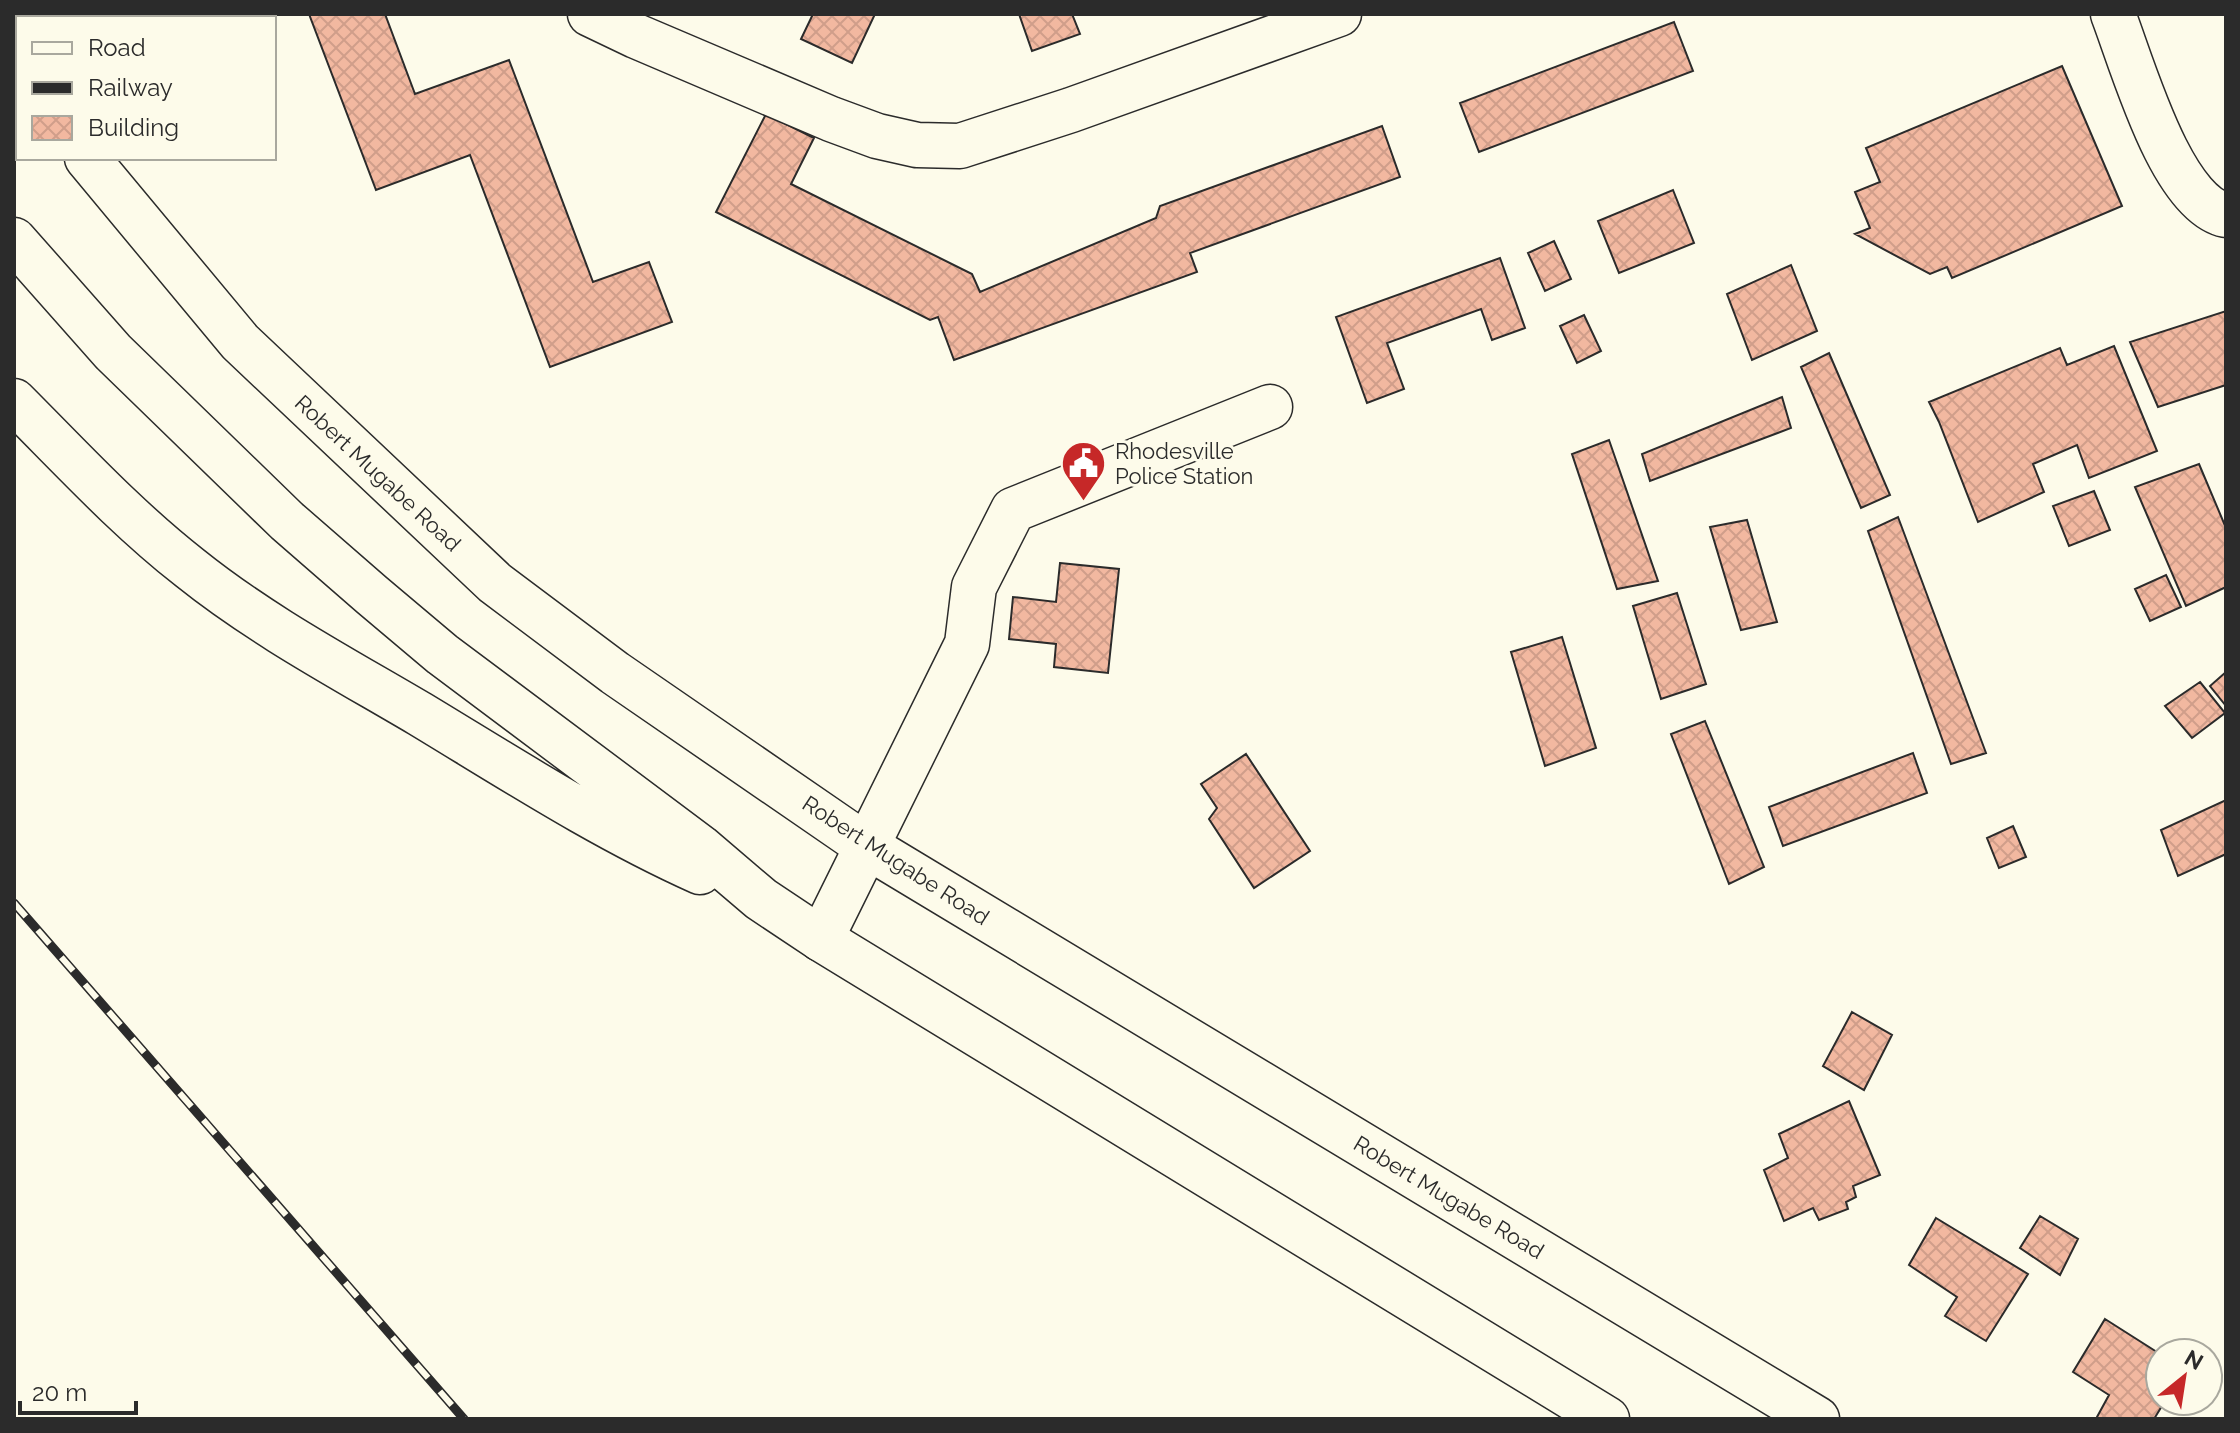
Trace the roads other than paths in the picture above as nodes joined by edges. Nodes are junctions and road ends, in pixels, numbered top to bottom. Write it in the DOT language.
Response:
graph roads {
  1 [pos="590,14"];
  2 [pos="1339,14"];
  3 [pos="2113,14"];
  4 [pos="89,160"];
  5 [pos="2226,215"];
  6 [pos="14,240"];
  7 [pos="14,401"];
  8 [pos="1270,407"];
  9 [pos="868,847"];
  10 [pos="761,899"];
  11 [pos="821,939"];
  12 [pos="1607,1419"];
  13 [pos="1817,1419"];
  1 -- 2 [label="main road"];
  3 -- 5 [label="main road"];
  4 -- 9 [label="main road, Robert Mugabe Road"];
  6 -- 10 [label="main road"];
  7 -- 10 [label="main road"];
  8 -- 9 [label="main road"];
  9 -- 11 [label="main road"];
  9 -- 13 [label="main road, Robert Mugabe Road"];
  10 -- 11 [label="main road"];
  11 -- 12 [label="main road"];
}
